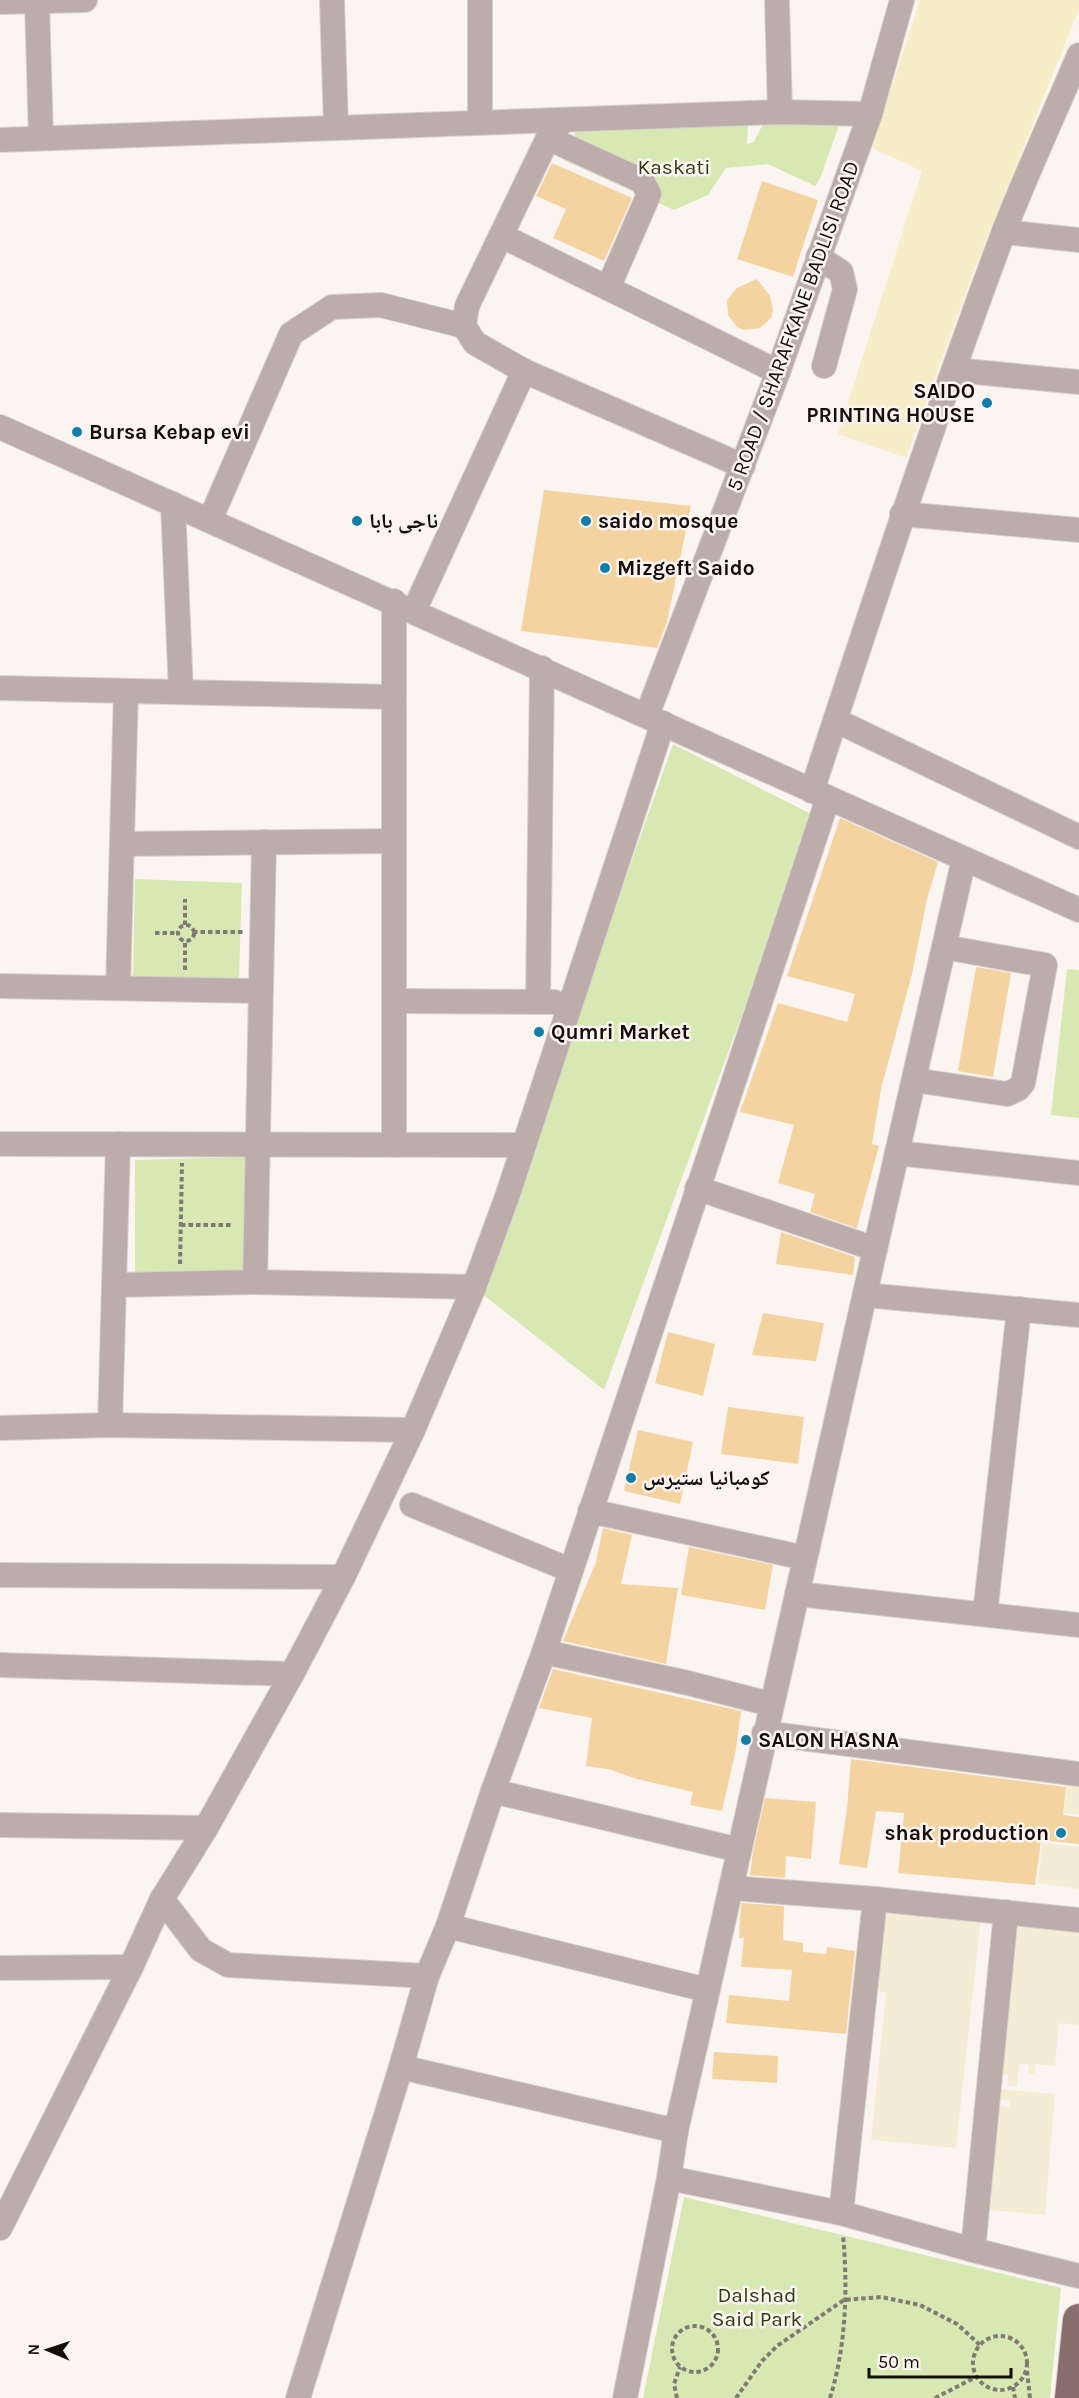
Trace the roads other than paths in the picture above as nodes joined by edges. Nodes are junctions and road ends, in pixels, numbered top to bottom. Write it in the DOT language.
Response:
graph roads {
  1 [pos="86,0"];
  2 [pos="332,0"];
  3 [pos="480,0"];
  4 [pos="777,0"];
  5 [pos="902,0"];
  6 [pos="0,2"];
  7 [pos="37,2"];
  8 [pos="1079,55"];
  9 [pos="780,112"];
  10 [pos="870,114"];
  11 [pos="563,120"];
  12 [pos="480,122"];
  13 [pos="336,127"];
  14 [pos="42,138"];
  15 [pos="548,138"];
  16 [pos="0,140"];
  17 [pos="1004,232"];
  18 [pos="502,236"];
  19 [pos="1079,240"];
  20 [pos="818,257"];
  21 [pos="608,288"];
  22 [pos="464,326"];
  23 [pos="824,366"];
  24 [pos="954,370"];
  25 [pos="524,371"];
  26 [pos="778,372"];
  27 [pos="1079,382"];
  28 [pos="0,427"];
  29 [pos="742,466"];
  30 [pos="173,504"];
  31 [pos="902,514"];
  32 [pos="210,520"];
  33 [pos="1079,530"];
  34 [pos="404,606"];
  35 [pos="542,668"];
  36 [pos="0,688"];
  37 [pos="126,691"];
  38 [pos="181,692"];
  39 [pos="392,697"];
  40 [pos="655,719"];
  41 [pos="835,720"];
  42 [pos="820,795"];
  43 [pos="1079,837"];
  44 [pos="393,841"];
  45 [pos="264,843"];
  46 [pos="122,844"];
  47 [pos="964,859"];
  48 [pos="1079,910"];
  49 [pos="944,947"];
  50 [pos="0,986"];
  51 [pos="118,988"];
  52 [pos="261,991"];
  53 [pos="395,1001"];
  54 [pos="538,1002"];
  55 [pos="571,1002"];
  56 [pos="914,1080"];
  57 [pos="0,1144"];
  58 [pos="118,1144"];
  59 [pos="259,1145"];
  60 [pos="394,1145"];
  61 [pos="524,1145"];
  62 [pos="897,1153"];
  63 [pos="1079,1173"];
  64 [pos="697,1188"];
  65 [pos="875,1250"];
  66 [pos="255,1282"];
  67 [pos="114,1286"];
  68 [pos="474,1287"];
  69 [pos="865,1295"];
  70 [pos="1019,1309"];
  71 [pos="1079,1315"];
  72 [pos="110,1425"];
  73 [pos="0,1428"];
  74 [pos="414,1430"];
  75 [pos="411,1505"];
  76 [pos="590,1511"];
  77 [pos="806,1558"];
  78 [pos="570,1570"];
  79 [pos="0,1575"];
  80 [pos="343,1577"];
  81 [pos="797,1594"];
  82 [pos="985,1614"];
  83 [pos="1079,1625"];
  84 [pos="544,1652"];
  85 [pos="0,1665"];
  86 [pos="292,1674"];
  87 [pos="770,1704"];
  88 [pos="764,1732"];
  89 [pos="1079,1774"];
  90 [pos="493,1791"];
  91 [pos="0,1825"];
  92 [pos="206,1828"];
  93 [pos="739,1850"];
  94 [pos="731,1888"];
  95 [pos="162,1899"];
  96 [pos="875,1899"];
  97 [pos="1006,1912"];
  98 [pos="1079,1920"];
  99 [pos="448,1926"];
  100 [pos="0,1968"];
  101 [pos="131,1968"];
  102 [pos="427,1976"];
  103 [pos="708,1990"];
  104 [pos="401,2067"];
  105 [pos="676,2131"];
  106 [pos="669,2178"];
  107 [pos="841,2213"];
  108 [pos="0,2228"];
  109 [pos="973,2250"];
  110 [pos="1079,2276"];
  111 [pos="1079,2320"];
  112 [pos="298,2398"];
  113 [pos="625,2398"];
  114 [pos="1071,2398"];
  1 -- 7 [label="street"];
  2 -- 13 [label="street"];
  3 -- 12 [label="street"];
  4 -- 9 [label="street"];
  5 -- 10 [label="street, 5 ROAD / SHARAFKANE BADLISI ROAD"];
  6 -- 7 [label="street"];
  7 -- 14 [label="street"];
  8 -- 17 [label="street"];
  9 -- 10 [label="street"];
  9 -- 11 [label="street"];
  10 -- 20 [label="street, 5 ROAD / SHARAFKANE BADLISI ROAD"];
  11 -- 12 [label="street"];
  11 -- 15 [label="street"];
  12 -- 13 [label="street"];
  13 -- 14 [label="street"];
  14 -- 16 [label="street"];
  15 -- 18 [label="street"];
  15 -- 21 [label="street"];
  17 -- 19 [label="street"];
  17 -- 24 [label="street"];
  18 -- 21 [label="street"];
  18 -- 22 [label="street"];
  20 -- 23 [label="street"];
  20 -- 26 [label="street, 5 ROAD / SHARAFKANE BADLISI ROAD"];
  21 -- 26 [label="street"];
  22 -- 25 [label="street"];
  22 -- 32 [label="street"];
  24 -- 27 [label="street"];
  24 -- 31 [label="street"];
  25 -- 29 [label="street"];
  25 -- 34 [label="street"];
  26 -- 29 [label="street, 5 ROAD / SHARAFKANE BADLISI ROAD"];
  28 -- 30 [label="street"];
  29 -- 40 [label="street, 5 ROAD / SHARAFKANE BADLISI ROAD"];
  30 -- 32 [label="street"];
  30 -- 38 [label="street"];
  31 -- 33 [label="street"];
  31 -- 41 [label="street"];
  32 -- 34 [label="street"];
  34 -- 35 [label="street"];
  34 -- 39 [label="street"];
  35 -- 40 [label="street"];
  35 -- 54 [label="street"];
  36 -- 37 [label="street"];
  37 -- 38 [label="street"];
  37 -- 46 [label="street"];
  38 -- 39 [label="street"];
  39 -- 44 [label="street"];
  40 -- 42 [label="street"];
  40 -- 55 [label="street, 5 ROAD / SHARAFKANE BADLISI ROAD"];
  41 -- 42 [label="street"];
  41 -- 43 [label="street"];
  42 -- 47 [label="street"];
  42 -- 64 [label="street"];
  44 -- 45 [label="street"];
  44 -- 53 [label="street"];
  45 -- 46 [label="street"];
  45 -- 52 [label="street"];
  46 -- 51 [label="street"];
  47 -- 48 [label="street"];
  47 -- 49 [label="street"];
  49 -- 56 [label="street"];
  49 -- 56 [label="street"];
  50 -- 51 [label="street"];
  51 -- 52 [label="street"];
  52 -- 59 [label="street"];
  53 -- 54 [label="street"];
  53 -- 60 [label="street"];
  54 -- 55 [label="street"];
  55 -- 61 [label="street, 5 ROAD / SHARAFKANE BADLISI ROAD"];
  56 -- 62 [label="street"];
  57 -- 58 [label="street"];
  58 -- 59 [label="street"];
  58 -- 67 [label="street"];
  59 -- 60 [label="street"];
  59 -- 66 [label="street"];
  60 -- 61 [label="street"];
  61 -- 68 [label="street, 5 ROAD / SHARAFKANE BADLISI ROAD"];
  62 -- 63 [label="street"];
  62 -- 65 [label="street"];
  64 -- 65 [label="street"];
  64 -- 76 [label="street"];
  65 -- 69 [label="street"];
  66 -- 67 [label="street"];
  66 -- 68 [label="street"];
  67 -- 72 [label="street"];
  68 -- 74 [label="street, 5 ROAD / SHARAFKANE BADLISI ROAD"];
  69 -- 70 [label="street"];
  69 -- 77 [label="street"];
  70 -- 71 [label="street"];
  70 -- 82 [label="street"];
  72 -- 73 [label="street"];
  72 -- 74 [label="street"];
  74 -- 80 [label="street, 5 ROAD / SHARAFKANE BADLISI ROAD"];
  75 -- 78 [label="street"];
  76 -- 77 [label="street"];
  76 -- 78 [label="street"];
  77 -- 81 [label="street"];
  78 -- 84 [label="street"];
  79 -- 80 [label="street"];
  80 -- 86 [label="street, 5 ROAD / SHARAFKANE BADLISI ROAD"];
  81 -- 82 [label="street"];
  81 -- 87 [label="street"];
  82 -- 83 [label="street"];
  84 -- 87 [label="street"];
  84 -- 90 [label="street"];
  85 -- 86 [label="street"];
  86 -- 92 [label="street, 5 ROAD / SHARAFKANE BADLISI ROAD"];
  87 -- 88 [label="street"];
  88 -- 89 [label="street"];
  88 -- 93 [label="street"];
  90 -- 93 [label="street"];
  90 -- 99 [label="street"];
  91 -- 92 [label="street"];
  92 -- 95 [label="street, 5 ROAD / SHARAFKANE BADLISI ROAD"];
  93 -- 94 [label="street"];
  94 -- 96 [label="street"];
  94 -- 103 [label="street"];
  95 -- 101 [label="street, 5 ROAD / SHARAFKANE BADLISI ROAD"];
  95 -- 102 [label="street"];
  96 -- 97 [label="street"];
  96 -- 107 [label="street"];
  97 -- 98 [label="street"];
  97 -- 109 [label="street"];
  99 -- 102 [label="street"];
  99 -- 103 [label="street"];
  100 -- 101 [label="street"];
  101 -- 108 [label="street, 5 ROAD / SHARAFKANE BADLISI ROAD"];
  102 -- 104 [label="street"];
  103 -- 105 [label="street"];
  104 -- 105 [label="street"];
  104 -- 112 [label="street"];
  105 -- 106 [label="street"];
  106 -- 107 [label="street"];
  106 -- 113 [label="street"];
  107 -- 109 [label="street"];
  109 -- 110 [label="street"];
  111 -- 114 [label="main road"];
}
